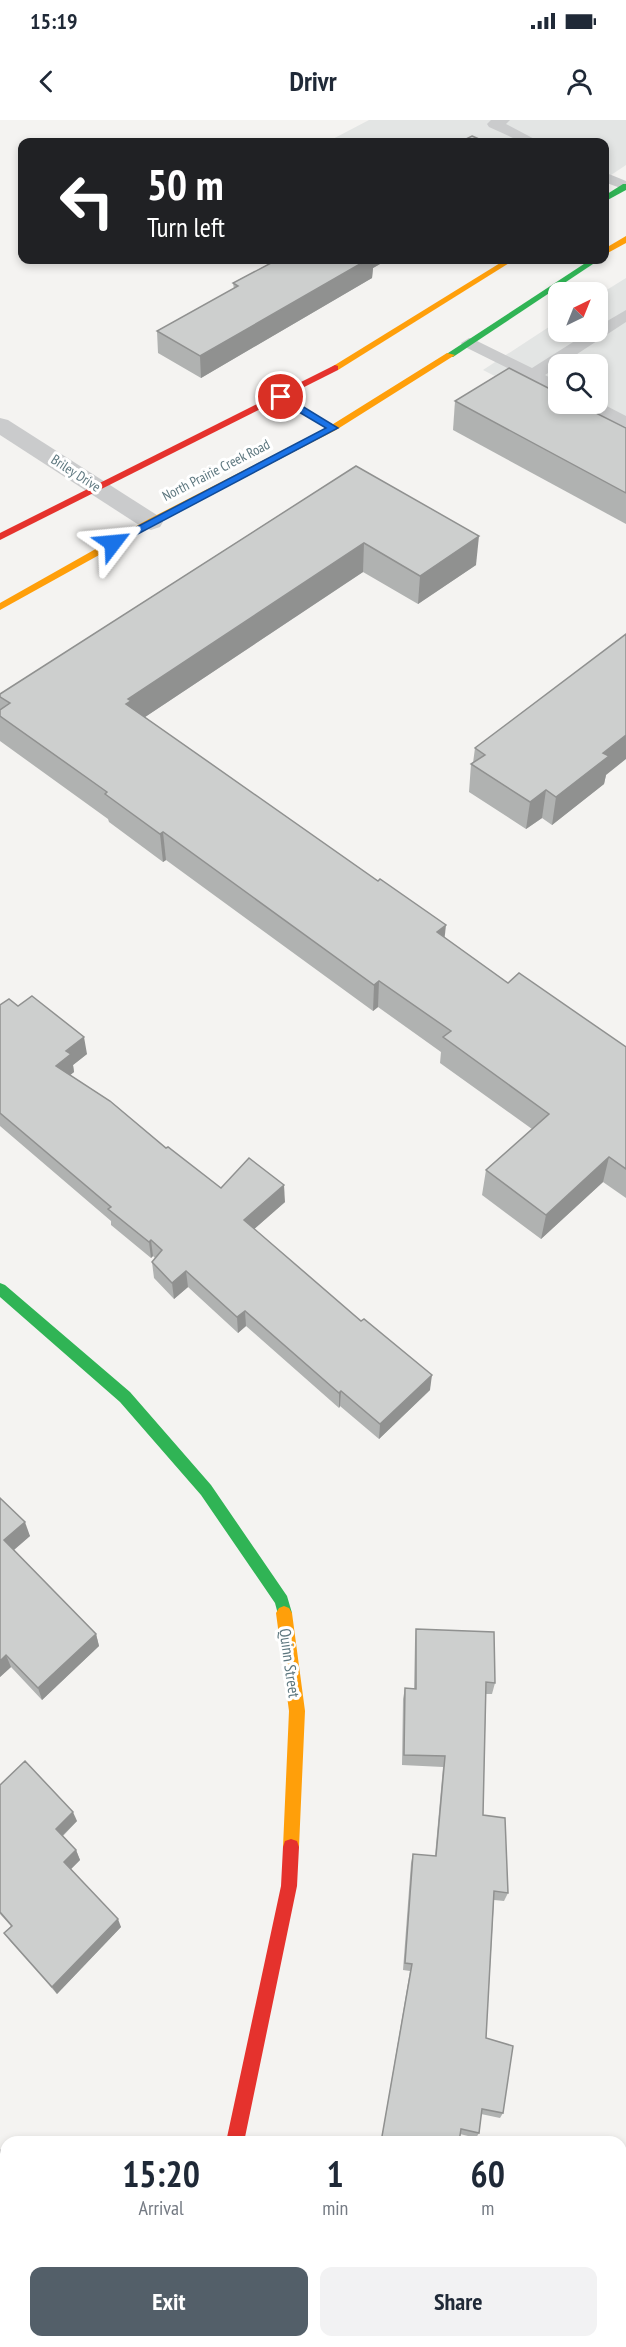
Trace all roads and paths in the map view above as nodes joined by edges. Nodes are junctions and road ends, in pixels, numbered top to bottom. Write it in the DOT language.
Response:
graph roads {
  1 [pos="503,120"];
  2 [pos="524,138"];
  3 [pos="609,178"];
  4 [pos="626,186"];
  5 [pos="609,197"];
  6 [pos="626,238"];
  7 [pos="609,250"];
  8 [pos="504,264"];
  9 [pos="589,264"];
  10 [pos="626,315"];
  11 [pos="470,343"];
  12 [pos="533,375"];
  13 [pos="548,383"];
  14 [pos="281,397"];
  15 [pos="298,407"];
  16 [pos="316,417"];
  17 [pos="0,425"];
  18 [pos="333,428"];
  19 [pos="96,486"];
  20 [pos="151,522"];
  21 [pos="0,537"];
  22 [pos="0,607"];
  23 [pos="0,1289"];
  24 [pos="236,2136"];
  1 -- 2 [label="lane"];
  3 -- 4 [label="lane"];
  4 -- 5 [label="main road"];
  6 -- 7 [label="main road"];
  8 -- 14 [label="main road"];
  9 -- 11 [label="main road, North Prairie Creek Road"];
  10 -- 12 [label="lane"];
  11 -- 12 [label="lane"];
  11 -- 18 [label="main road, North Prairie Creek Road"];
  12 -- 13 [label="lane"];
  14 -- 15 [label="main road"];
  14 -- 19 [label="main road"];
  16 -- 18 [label="main road"];
  17 -- 19 [label="street, Briley Drive"];
  18 -- 20 [label="main road, North Prairie Creek Road"];
  19 -- 20 [label="street, Briley Drive"];
  19 -- 21 [label="main road"];
  20 -- 22 [label="main road, North Prairie Creek Road"];
  23 -- 24 [label="main road, Quinn Street"];
}
